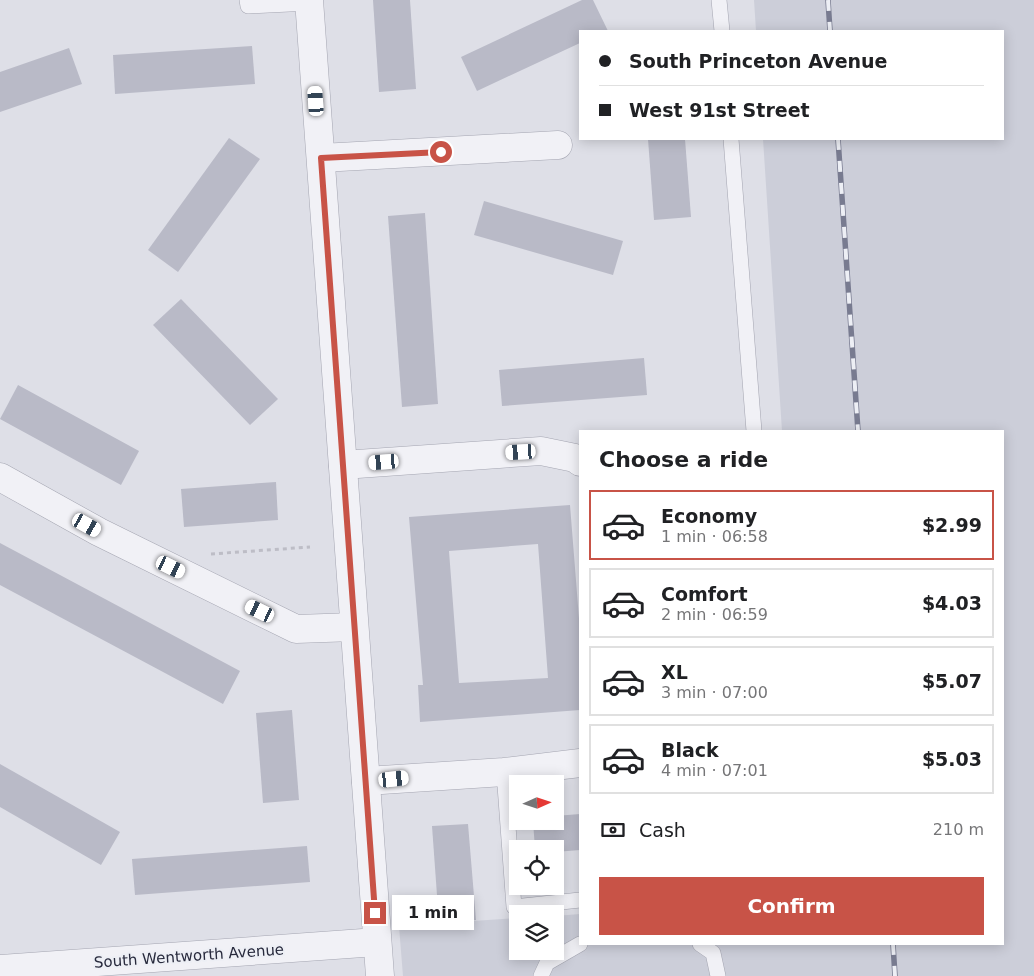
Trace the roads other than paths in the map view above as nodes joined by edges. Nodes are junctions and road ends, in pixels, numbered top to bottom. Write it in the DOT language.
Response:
graph roads {
  1 [pos="247,0"];
  2 [pos="719,0"];
  3 [pos="310,2"];
  4 [pos="722,30"];
  5 [pos="731,140"];
  6 [pos="558,145"];
  7 [pos="321,158"];
  8 [pos="754,430"];
  9 [pos="579,461"];
  10 [pos="343,465"];
  11 [pos="0,478"];
  12 [pos="354,627"];
  13 [pos="579,763"];
  14 [pos="504,772"];
  15 [pos="366,782"];
  16 [pos="579,900"];
  17 [pos="377,942"];
  18 [pos="579,945"];
  19 [pos="701,945"];
  20 [pos="0,969"];
  21 [pos="380,976"];
  22 [pos="541,976"];
  23 [pos="718,976"];
  1 -- 3 [label="lane"];
  2 -- 4 [label="lane"];
  3 -- 7 [label="street"];
  5 -- 8 [label="lane"];
  6 -- 7 [label="street"];
  7 -- 10 [label="street"];
  9 -- 10 [label="street"];
  10 -- 12 [label="street"];
  11 -- 12 [label="street"];
  12 -- 15 [label="street"];
  13 -- 14 [label="street"];
  14 -- 15 [label="street"];
  14 -- 16 [label="lane"];
  15 -- 17 [label="street"];
  17 -- 20 [label="street, South Wentworth Avenue"];
  17 -- 21 [label="street"];
  18 -- 22 [label="lane"];
  19 -- 23 [label="lane"];
}
